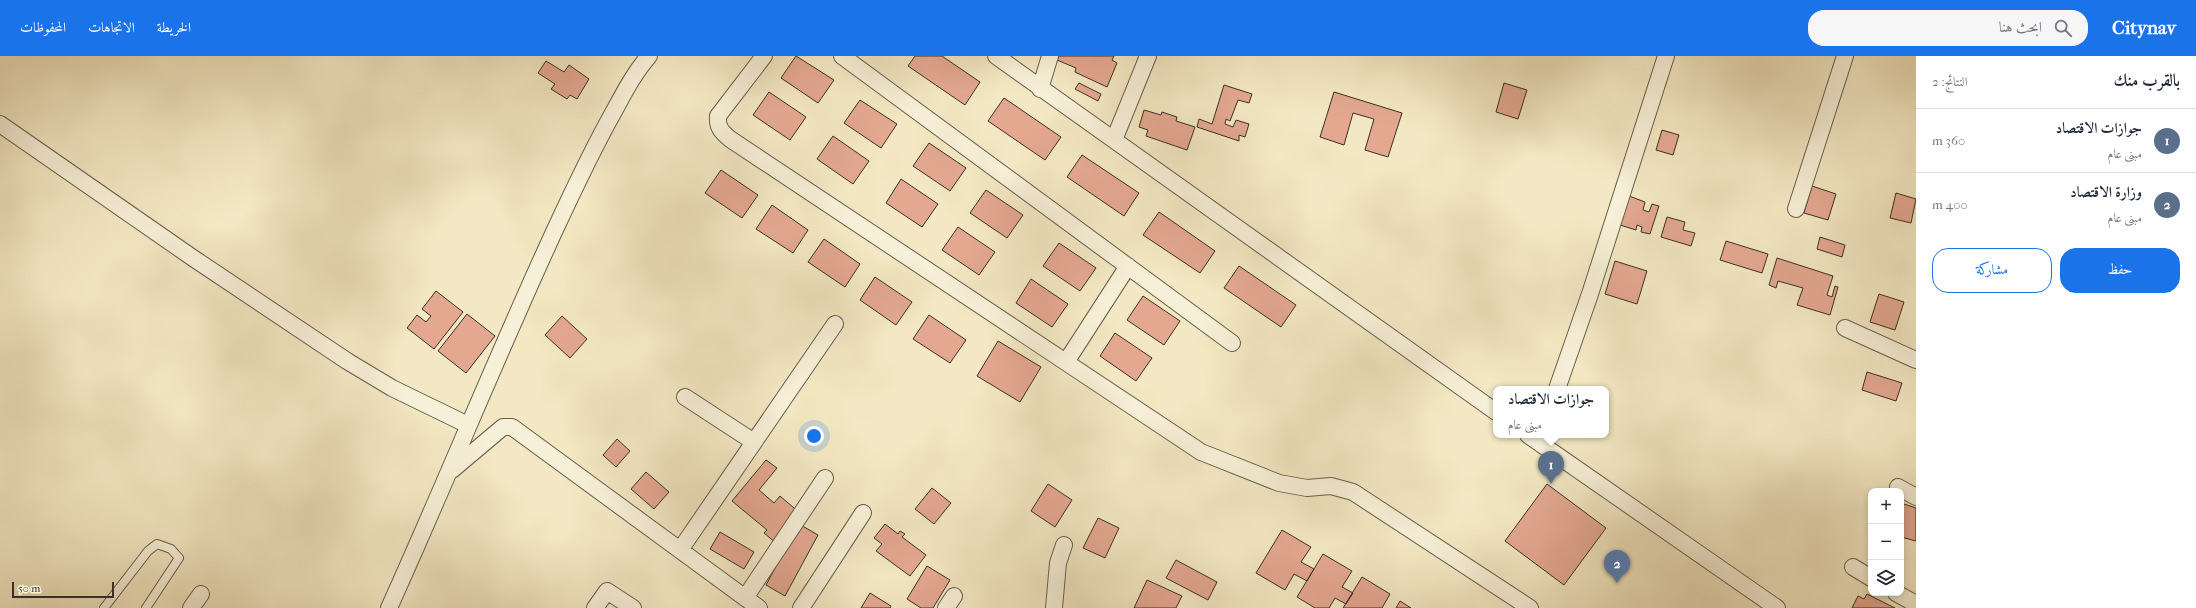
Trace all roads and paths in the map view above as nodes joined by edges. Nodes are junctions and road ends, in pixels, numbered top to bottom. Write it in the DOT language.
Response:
graph roads {
  1 [pos="649,56"];
  2 [pos="764,56"];
  3 [pos="842,56"];
  4 [pos="996,56"];
  5 [pos="1050,56"];
  6 [pos="1148,56"];
  7 [pos="1666,56"];
  8 [pos="1845,56"];
  9 [pos="636,63"];
  10 [pos="1040,88"];
  11 [pos="0,124"];
  12 [pos="1114,140"];
  13 [pos="1796,209"];
  14 [pos="1128,266"];
  15 [pos="835,324"];
  16 [pos="1845,328"];
  17 [pos="1232,343"];
  18 [pos="1916,360"];
  19 [pos="1066,362"];
  20 [pos="1558,386"];
  21 [pos="685,397"];
  22 [pos="1493,410"];
  23 [pos="468,425"];
  24 [pos="1537,438"];
  25 [pos="754,442"];
  26 [pos="450,472"];
  27 [pos="824,478"];
  28 [pos="1898,487"];
  29 [pos="1916,497"];
  30 [pos="863,513"];
  31 [pos="1064,545"];
  32 [pos="680,550"];
  33 [pos="1853,568"];
  34 [pos="1868,576"];
  35 [pos="201,594"];
  36 [pos="1901,596"];
  37 [pos="745,598"];
  38 [pos="1916,604"];
  39 [pos="104,608"];
  40 [pos="146,608"];
  41 [pos="191,608"];
  42 [pos="389,608"];
  43 [pos="595,608"];
  44 [pos="633,608"];
  45 [pos="759,608"];
  46 [pos="800,608"];
  47 [pos="1054,608"];
  48 [pos="1530,608"];
  49 [pos="1777,608"];
  1 -- 9 [label="street"];
  2 -- 19 [label="street"];
  3 -- 14 [label="street"];
  4 -- 10 [label="street"];
  5 -- 10 [label="street"];
  6 -- 12 [label="street"];
  7 -- 20 [label="street"];
  8 -- 13 [label="street"];
  9 -- 23 [label="street"];
  10 -- 12 [label="street"];
  11 -- 23 [label="street"];
  12 -- 22 [label="street"];
  14 -- 17 [label="street"];
  14 -- 19 [label="street"];
  15 -- 25 [label="street"];
  16 -- 18 [label="street"];
  19 -- 48 [label="street"];
  21 -- 25 [label="street"];
  23 -- 26 [label="street"];
  24 -- 49 [label="street"];
  25 -- 32 [label="street"];
  26 -- 32 [label="street"];
  26 -- 42 [label="street"];
  27 -- 37 [label="street"];
  28 -- 29 [label="street"];
  30 -- 46 [label="street"];
  31 -- 47 [label="street"];
  32 -- 37 [label="street"];
  33 -- 34 [label="street"];
  35 -- 41 [label="street"];
  36 -- 38 [label="street"];
  37 -- 45 [label="street"];
  39 -- 40 [label="lane"];
  43 -- 44 [label="street"];
}
